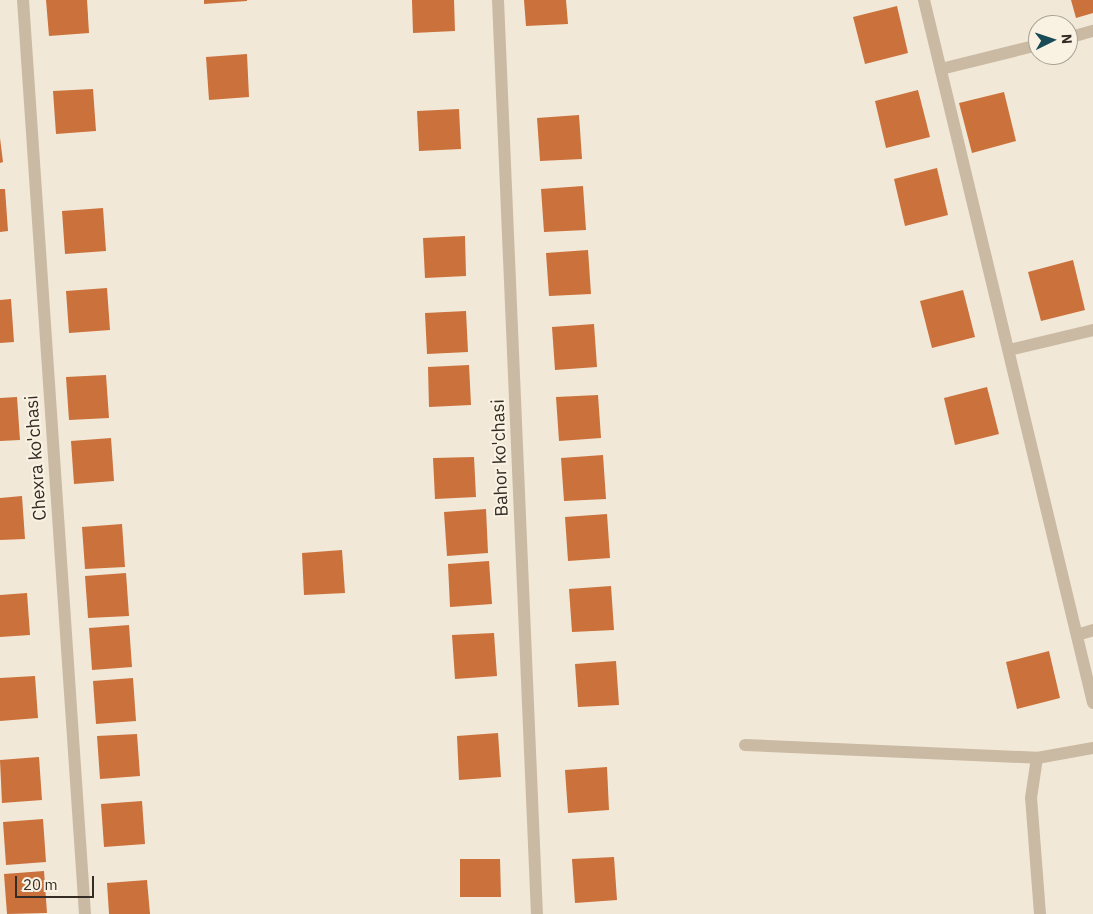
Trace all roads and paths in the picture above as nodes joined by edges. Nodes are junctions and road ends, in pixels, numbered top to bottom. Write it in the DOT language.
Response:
graph roads {
  1 [pos="23,0"];
  2 [pos="498,0"];
  3 [pos="924,0"];
  4 [pos="1093,31"];
  5 [pos="1078,35"];
  6 [pos="1028,47"];
  7 [pos="941,69"];
  8 [pos="1093,330"];
  9 [pos="1009,350"];
  10 [pos="1093,630"];
  11 [pos="1077,635"];
  12 [pos="1093,703"];
  13 [pos="745,745"];
  14 [pos="1093,748"];
  15 [pos="1037,758"];
  16 [pos="85,914"];
  17 [pos="537,914"];
  18 [pos="1040,914"];
  1 -- 16 [label="street, Chexra ko'chasi"];
  2 -- 17 [label="street, Bahor ko'chasi"];
  3 -- 7 [label="street"];
  4 -- 5 [label="street"];
  6 -- 7 [label="street"];
  7 -- 9 [label="street"];
  8 -- 9 [label="street"];
  9 -- 11 [label="street"];
  10 -- 11 [label="street"];
  11 -- 12 [label="street"];
  13 -- 15 [label="street"];
  14 -- 15 [label="street"];
  15 -- 18 [label="street"];
}
